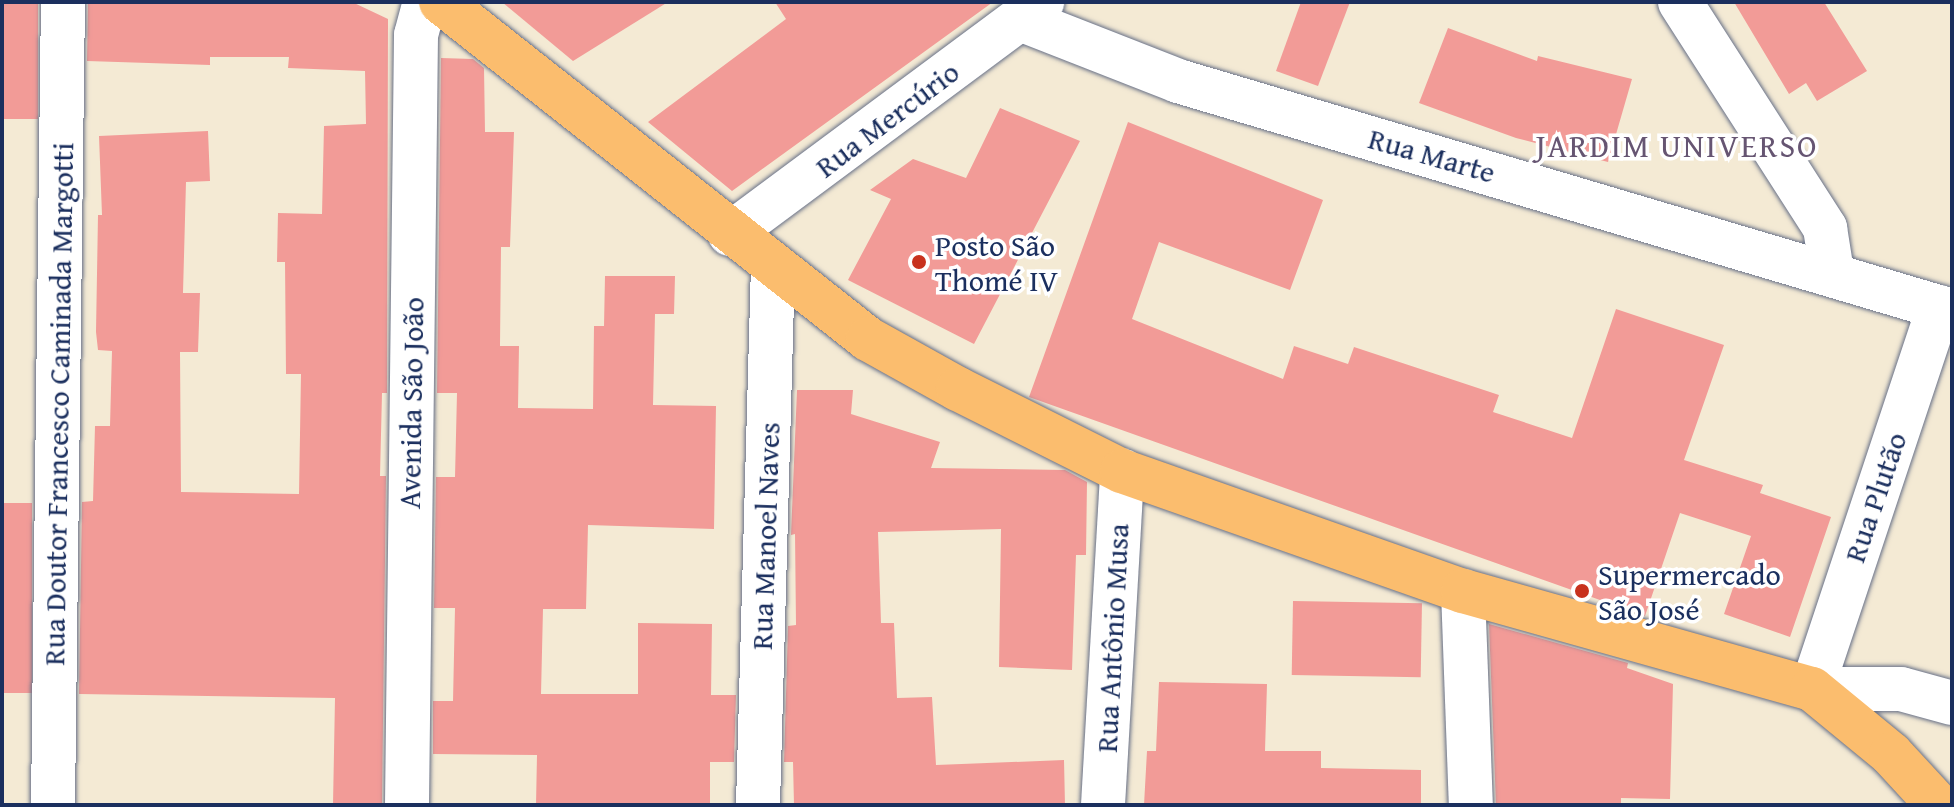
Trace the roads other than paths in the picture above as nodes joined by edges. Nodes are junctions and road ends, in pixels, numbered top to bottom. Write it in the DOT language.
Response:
graph roads {
  1 [pos="63,2"];
  2 [pos="425,2"];
  3 [pos="441,2"];
  4 [pos="1680,2"];
  5 [pos="1031,10"];
  6 [pos="730,234"];
  7 [pos="773,266"];
  8 [pos="1832,272"];
  9 [pos="1946,309"];
  10 [pos="1122,471"];
  11 [pos="1463,591"];
  12 [pos="1812,689"];
  13 [pos="1952,703"];
  14 [pos="53,805"];
  15 [pos="407,805"];
  16 [pos="758,805"];
  17 [pos="1103,805"];
  18 [pos="1471,805"];
  19 [pos="1938,805"];
  1 -- 14 [label="street, Rua Doutor Francesco Caminada Margotti"];
  2 -- 15 [label="street, Avenida São João"];
  3 -- 6 [label="main road"];
  4 -- 8 [label="street"];
  5 -- 6 [label="street, Rua Mercúrio"];
  5 -- 8 [label="street, Rua Marte"];
  6 -- 7 [label="main road"];
  7 -- 10 [label="main road"];
  7 -- 16 [label="street, Rua Manoel Naves"];
  8 -- 9 [label="street, Rua Marte"];
  9 -- 12 [label="street, Rua Plutão"];
  10 -- 11 [label="main road"];
  10 -- 17 [label="street, Rua Antônio Musa"];
  11 -- 12 [label="main road"];
  11 -- 18 [label="street"];
  12 -- 13 [label="street"];
  12 -- 19 [label="main road"];
}
